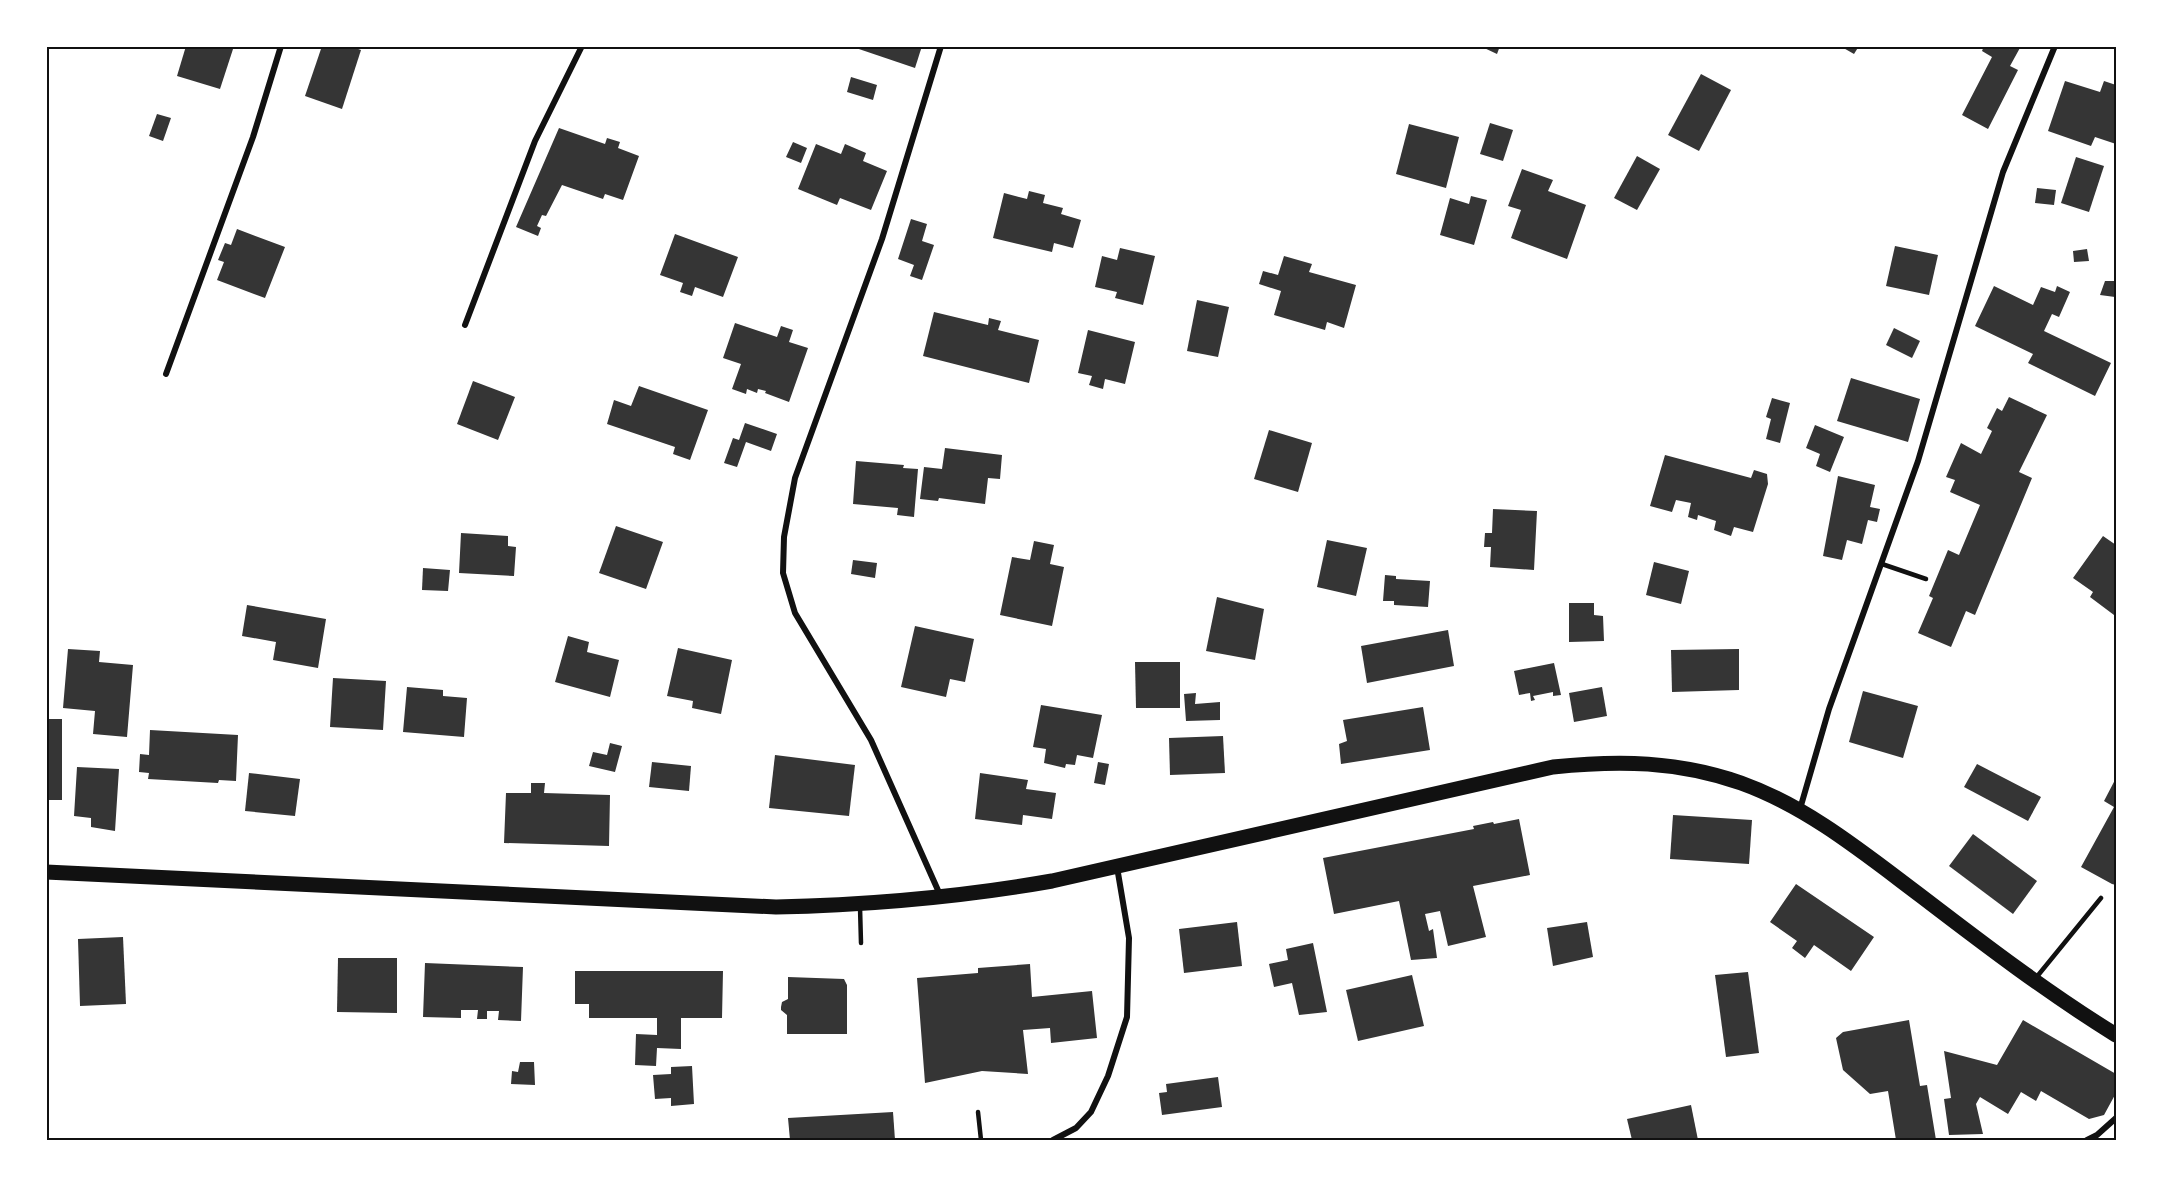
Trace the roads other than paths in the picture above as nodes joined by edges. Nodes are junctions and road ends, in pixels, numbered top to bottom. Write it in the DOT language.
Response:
graph roads {
  1 [pos="280,46"];
  2 [pos="582,46"];
  3 [pos="941,46"];
  4 [pos="2055,46"];
  5 [pos="465,325"];
  6 [pos="166,374"];
  7 [pos="1882,564"];
  8 [pos="1926,579"];
  9 [pos="1800,810"];
  10 [pos="1116,866"];
  11 [pos="46,872"];
  12 [pos="942,897"];
  13 [pos="2101,898"];
  14 [pos="860,904"];
  15 [pos="861,943"];
  16 [pos="2033,981"];
  17 [pos="2116,1035"];
  18 [pos="978,1112"];
  19 [pos="2116,1118"];
  20 [pos="981,1140"];
  21 [pos="1053,1140"];
  22 [pos="2087,1140"];
  1 -- 6 [label="street"];
  2 -- 5 [label="street"];
  3 -- 12 [label="street"];
  4 -- 7 [label="street"];
  7 -- 8 [label="lane"];
  7 -- 9 [label="street"];
  9 -- 10 [label="main road"];
  9 -- 16 [label="main road"];
  10 -- 12 [label="main road"];
  10 -- 21 [label="street"];
  11 -- 14 [label="main road"];
  12 -- 14 [label="main road"];
  13 -- 16 [label="lane"];
  14 -- 15 [label="lane"];
  16 -- 17 [label="main road"];
  18 -- 20 [label="lane"];
  19 -- 22 [label="street"];
}
